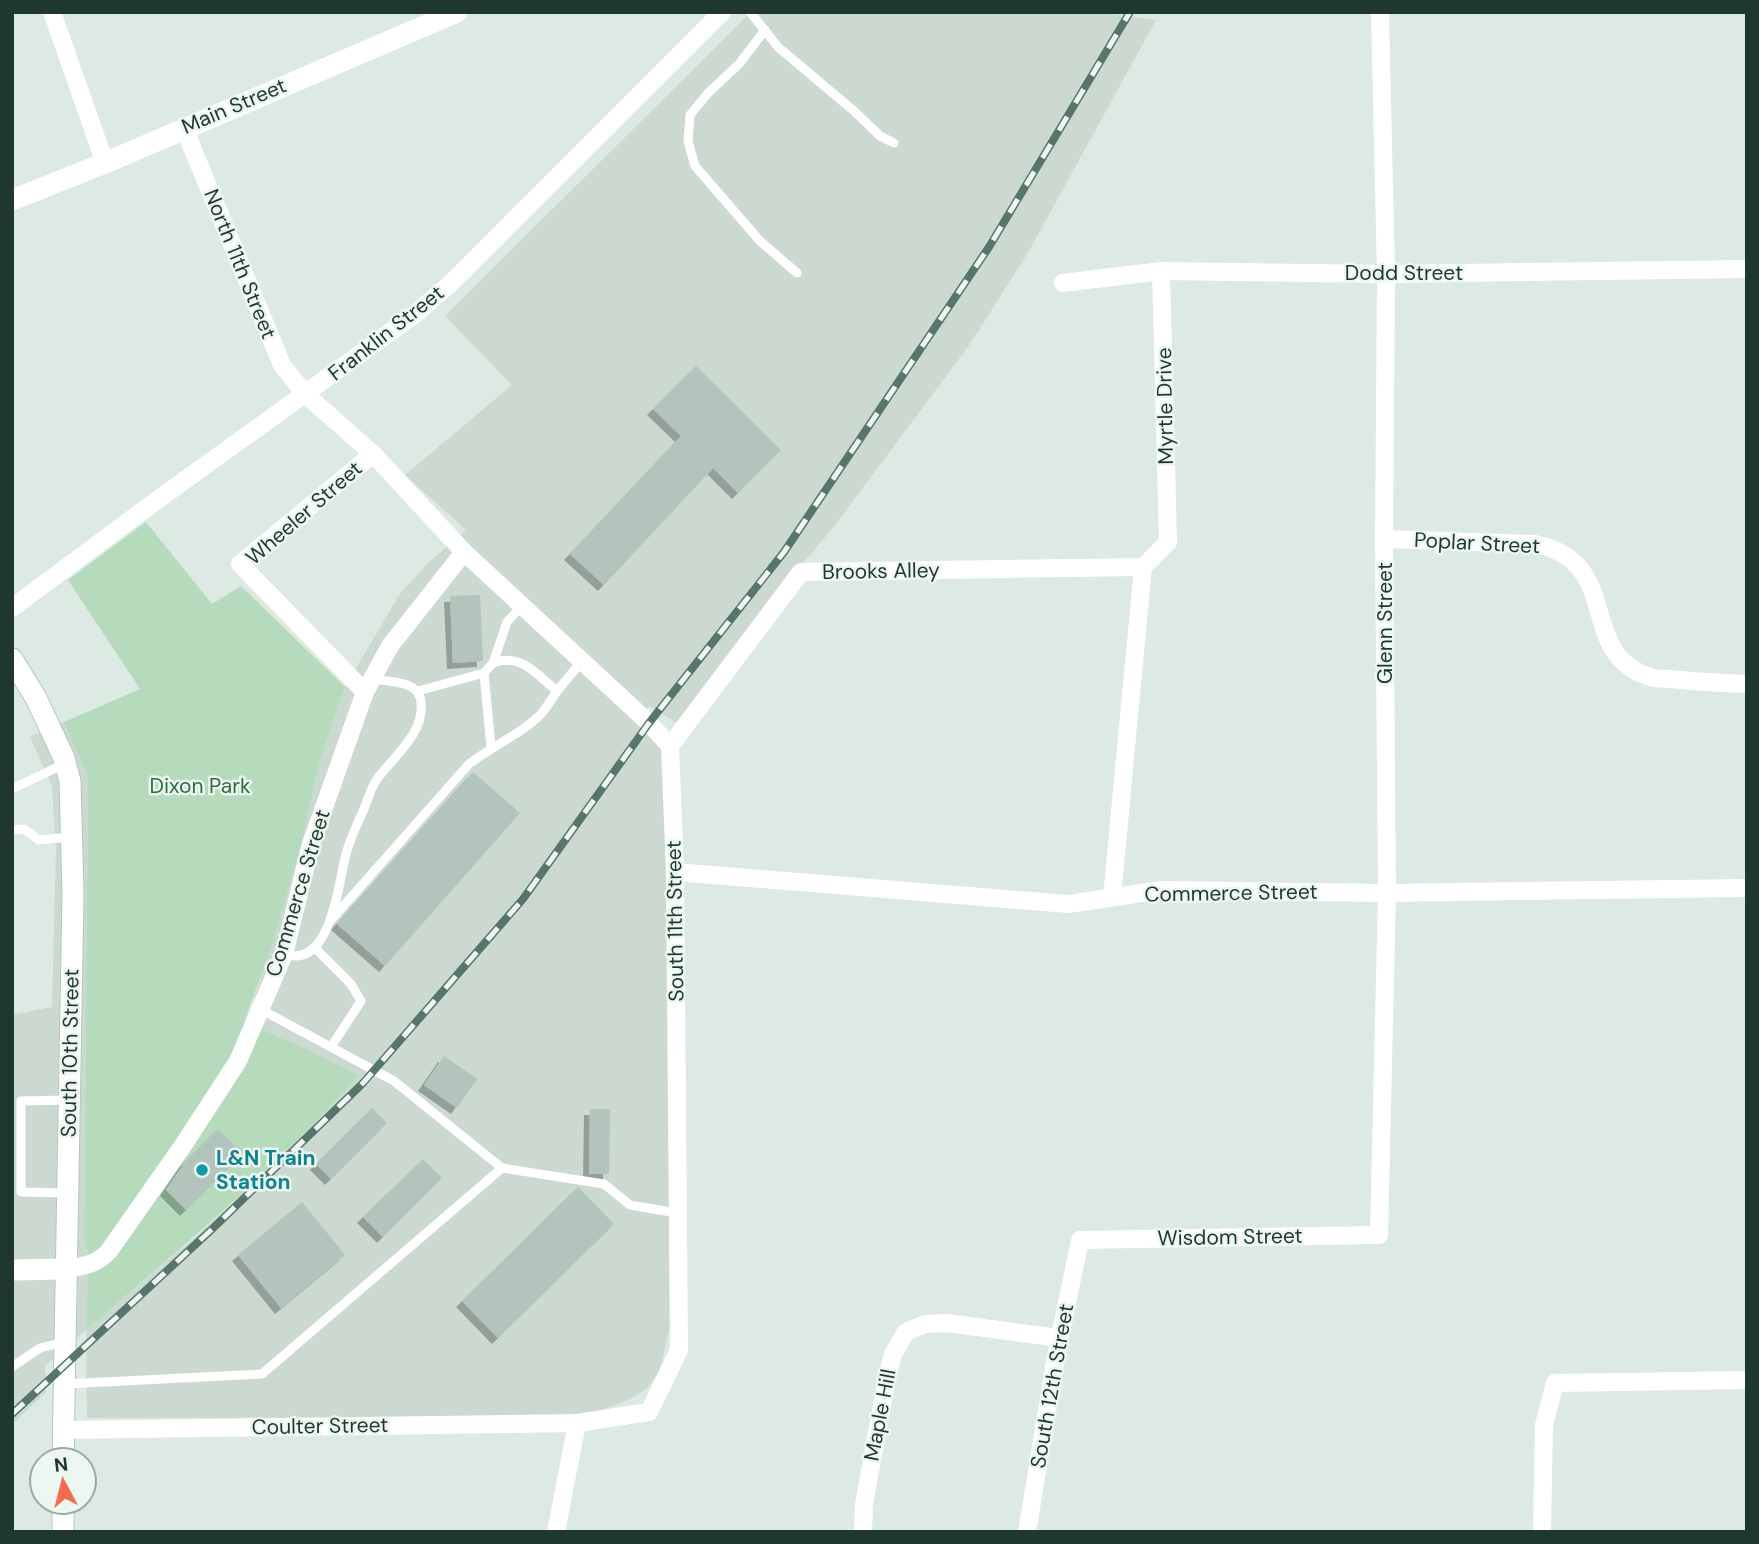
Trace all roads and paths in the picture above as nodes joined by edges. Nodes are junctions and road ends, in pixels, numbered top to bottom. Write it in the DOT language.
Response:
graph roads {
  1 [pos="52,12"];
  2 [pos="722,12"];
  3 [pos="750,12"];
  4 [pos="1380,12"];
  5 [pos="444,15"];
  6 [pos="765,30"];
  7 [pos="184,128"];
  8 [pos="894,143"];
  9 [pos="105,163"];
  10 [pos="12,200"];
  11 [pos="1747,269"];
  12 [pos="1161,271"];
  13 [pos="797,273"];
  14 [pos="1386,274"];
  15 [pos="1063,283"];
  16 [pos="305,394"];
  17 [pos="373,454"];
  18 [pos="1384,539"];
  19 [pos="464,552"];
  20 [pos="1143,567"];
  21 [pos="522,606"];
  22 [pos="12,608"];
  23 [pos="12,659"];
  24 [pos="582,661"];
  25 [pos="494,663"];
  26 [pos="484,673"];
  27 [pos="1747,684"];
  28 [pos="369,685"];
  29 [pos="418,691"];
  30 [pos="557,691"];
  31 [pos="491,747"];
  32 [pos="670,747"];
  33 [pos="65,764"];
  34 [pos="12,789"];
  35 [pos="12,830"];
  36 [pos="72,837"];
  37 [pos="675,872"];
  38 [pos="1747,888"];
  39 [pos="1387,893"];
  40 [pos="1112,897"];
  41 [pos="330,921"];
  42 [pos="315,948"];
  43 [pos="284,954"];
  44 [pos="260,1009"];
  45 [pos="331,1047"];
  46 [pos="69,1100"];
  47 [pos="502,1168"];
  48 [pos="67,1193"];
  49 [pos="677,1213"];
  50 [pos="1379,1235"];
  51 [pos="1080,1240"];
  52 [pos="65,1269"];
  53 [pos="12,1270"];
  54 [pos="1059,1338"];
  55 [pos="65,1342"];
  56 [pos="12,1367"];
  57 [pos="1747,1380"];
  58 [pos="65,1384"];
  59 [pos="577,1423"];
  60 [pos="63,1430"];
  61 [pos="63,1446"];
  62 [pos="556,1532"];
  63 [pos="863,1532"];
  64 [pos="1027,1532"];
  65 [pos="1542,1532"];
  1 -- 9 [label="street"];
  2 -- 16 [label="street, Franklin Street"];
  3 -- 6 [label="lane"];
  4 -- 14 [label="street, Glenn Street"];
  5 -- 7 [label="main road, Main Street"];
  6 -- 8 [label="lane"];
  6 -- 13 [label="lane"];
  7 -- 9 [label="main road, Main Street"];
  7 -- 16 [label="street, North 11th Street"];
  9 -- 10 [label="main road, Main Street"];
  11 -- 14 [label="street, Dodd Street"];
  12 -- 14 [label="street, Dodd Street"];
  12 -- 15 [label="street, Dodd Street"];
  12 -- 20 [label="street, Myrtle Drive"];
  14 -- 18 [label="street, Glenn Street"];
  16 -- 17 [label="street"];
  16 -- 22 [label="street, Franklin Street"];
  17 -- 19 [label="street"];
  17 -- 28 [label="street, Wheeler Street"];
  18 -- 27 [label="street, Poplar Street"];
  18 -- 39 [label="street, Glenn Street"];
  19 -- 21 [label="street"];
  19 -- 28 [label="street, Commerce Street"];
  20 -- 32 [label="street, Brooks Alley"];
  20 -- 40 [label="street"];
  21 -- 24 [label="street"];
  21 -- 25 [label="lane"];
  23 -- 33 [label="main road, South 10th Street"];
  24 -- 30 [label="lane"];
  24 -- 32 [label="street"];
  25 -- 26 [label="lane"];
  25 -- 30 [label="lane"];
  26 -- 29 [label="lane"];
  26 -- 31 [label="lane"];
  28 -- 29 [label="lane"];
  28 -- 43 [label="street, Commerce Street"];
  29 -- 41 [label="lane"];
  30 -- 31 [label="lane"];
  31 -- 41 [label="lane"];
  32 -- 37 [label="street, South 11th Street"];
  33 -- 34 [label="lane"];
  33 -- 36 [label="main road, South 10th Street"];
  35 -- 36 [label="lane"];
  36 -- 46 [label="main road, South 10th Street"];
  37 -- 40 [label="street, Commerce Street"];
  37 -- 49 [label="street, South 11th Street"];
  38 -- 39 [label="street, Commerce Street"];
  39 -- 40 [label="street, Commerce Street"];
  39 -- 50 [label="street, Glenn Street"];
  41 -- 42 [label="lane"];
  42 -- 43 [label="lane"];
  42 -- 45 [label="lane"];
  43 -- 44 [label="street, Commerce Street"];
  44 -- 45 [label="lane"];
  44 -- 52 [label="street, Commerce Street"];
  45 -- 47 [label="lane"];
  46 -- 48 [label="main road, South 10th Street"];
  46 -- 48 [label="lane"];
  47 -- 49 [label="lane"];
  47 -- 58 [label="lane"];
  48 -- 52 [label="main road, South 10th Street"];
  49 -- 59 [label="street, South 11th Street"];
  50 -- 51 [label="street, Wisdom Street"];
  51 -- 54 [label="street, South 12th Street"];
  52 -- 53 [label="main road, Commerce Street"];
  52 -- 55 [label="main road, South 10th Street"];
  54 -- 63 [label="street, Maple Hill"];
  54 -- 64 [label="street, South 12th Street"];
  55 -- 56 [label="lane"];
  55 -- 58 [label="main road, South 10th Street"];
  57 -- 65 [label="street"];
  58 -- 60 [label="main road, South 10th Street"];
  59 -- 60 [label="street, Coulter Street"];
  59 -- 62 [label="street"];
  60 -- 61 [label="main road, South 10th Street"];
}
